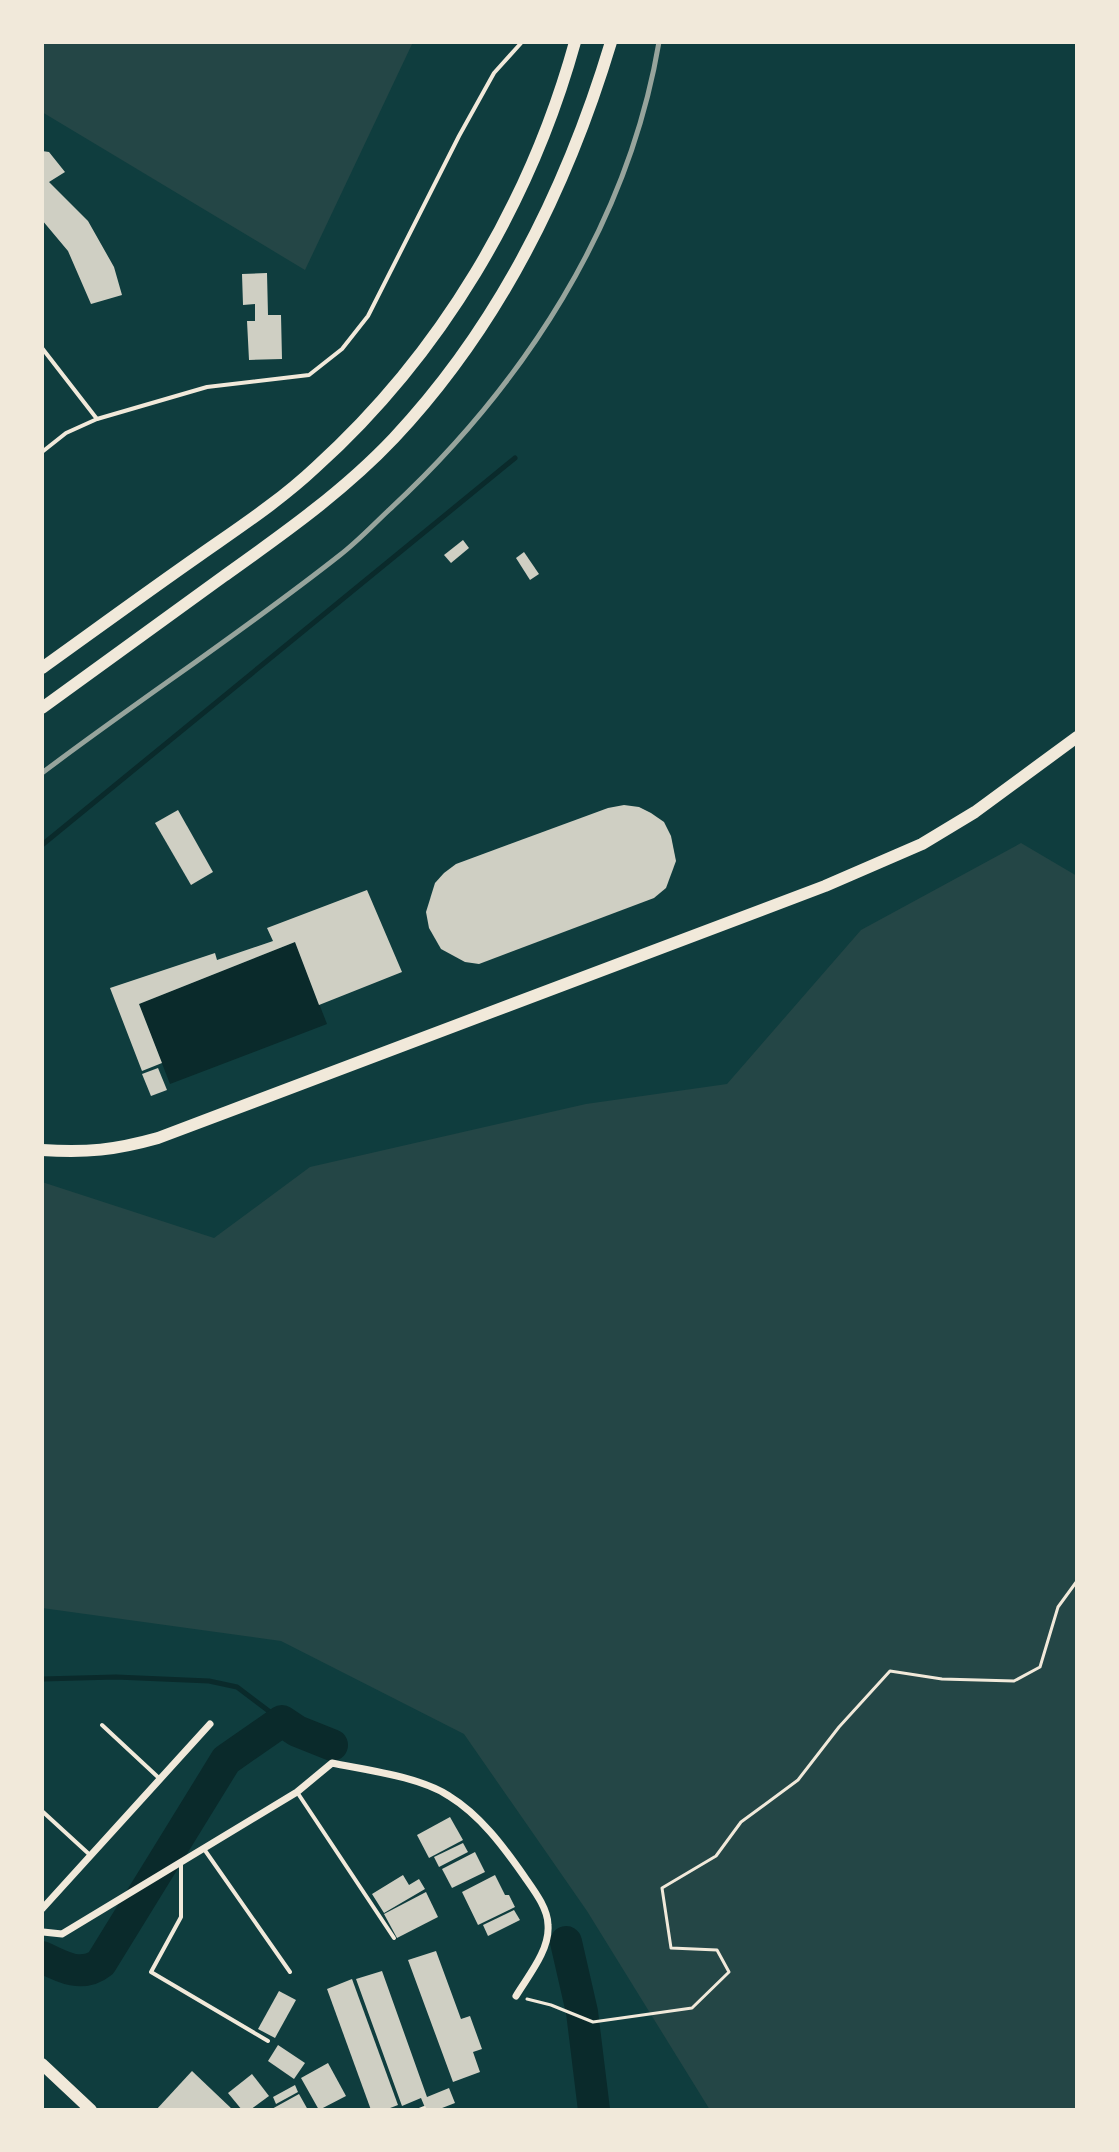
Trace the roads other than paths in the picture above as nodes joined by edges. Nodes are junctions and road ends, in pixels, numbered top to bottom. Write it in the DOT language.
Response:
graph roads {
  1 [pos="522,42"];
  2 [pos="575,42"];
  3 [pos="611,42"];
  4 [pos="42,348"];
  5 [pos="97,419"];
  6 [pos="42,452"];
  7 [pos="42,668"];
  8 [pos="42,708"];
  9 [pos="1077,737"];
  10 [pos="42,1150"];
  11 [pos="210,1724"];
  12 [pos="102,1725"];
  13 [pos="160,1779"];
  14 [pos="297,1792"];
  15 [pos="42,1811"];
  16 [pos="203,1847"];
  17 [pos="90,1856"];
  18 [pos="181,1861"];
  19 [pos="42,1909"];
  20 [pos="42,1932"];
  21 [pos="394,1938"];
  22 [pos="290,1972"];
  23 [pos="516,1996"];
  24 [pos="268,2041"];
  25 [pos="42,2064"];
  26 [pos="91,2110"];
  1 -- 5 [label="lane"];
  2 -- 7 [label="main road"];
  3 -- 8 [label="main road"];
  4 -- 5 [label="lane"];
  5 -- 6 [label="lane"];
  9 -- 10 [label="main road"];
  11 -- 13 [label="street"];
  12 -- 13 [label="lane"];
  13 -- 17 [label="street"];
  14 -- 16 [label="street"];
  14 -- 21 [label="lane"];
  14 -- 23 [label="street"];
  15 -- 17 [label="lane"];
  16 -- 18 [label="street"];
  16 -- 22 [label="lane"];
  17 -- 19 [label="street"];
  18 -- 20 [label="street"];
  18 -- 24 [label="lane"];
  25 -- 26 [label="main road"];
}
